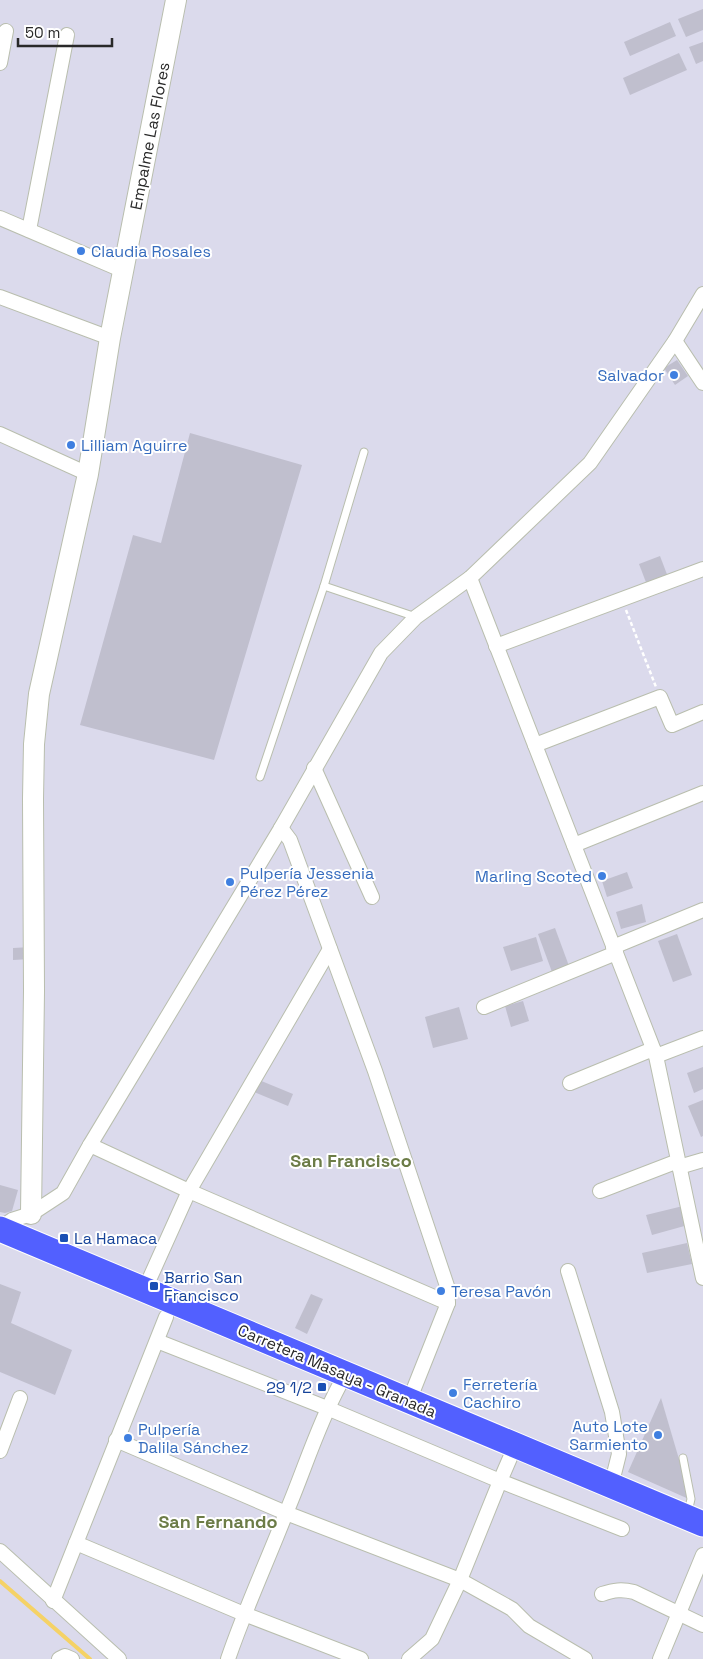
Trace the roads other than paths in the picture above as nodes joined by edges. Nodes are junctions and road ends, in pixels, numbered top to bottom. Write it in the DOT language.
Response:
graph roads {
  1 [pos="176,0"];
  2 [pos="6,31"];
  3 [pos="67,35"];
  4 [pos="0,63"];
  5 [pos="0,218"];
  6 [pos="29,230"];
  7 [pos="124,272"];
  8 [pos="703,294"];
  9 [pos="0,297"];
  10 [pos="110,338"];
  11 [pos="674,341"];
  12 [pos="703,383"];
  13 [pos="0,434"];
  14 [pos="364,452"];
  15 [pos="88,474"];
  16 [pos="703,569"];
  17 [pos="470,578"];
  18 [pos="324,586"];
  19 [pos="416,617"];
  20 [pos="496,646"];
  21 [pos="703,712"];
  22 [pos="535,745"];
  23 [pos="314,768"];
  24 [pos="260,778"];
  25 [pos="703,793"];
  26 [pos="281,828"];
  27 [pos="574,845"];
  28 [pos="372,897"];
  29 [pos="703,910"];
  30 [pos="330,949"];
  31 [pos="614,950"];
  32 [pos="484,1007"];
  33 [pos="703,1038"];
  34 [pos="655,1052"];
  35 [pos="570,1083"];
  36 [pos="90,1145"];
  37 [pos="703,1160"];
  38 [pos="679,1164"];
  39 [pos="189,1191"];
  40 [pos="600,1191"];
  41 [pos="31,1214"];
  42 [pos="0,1229"];
  43 [pos="0,1247"];
  44 [pos="701,1261"];
  45 [pos="568,1271"];
  46 [pos="703,1278"];
  47 [pos="144,1290"];
  48 [pos="448,1303"];
  49 [pos="166,1317"];
  50 [pos="157,1341"];
  51 [pos="339,1386"];
  52 [pos="20,1398"];
  53 [pos="409,1401"];
  54 [pos="327,1408"];
  55 [pos="116,1440"];
  56 [pos="0,1451"];
  57 [pos="510,1458"];
  58 [pos="683,1458"];
  59 [pos="500,1481"];
  60 [pos="611,1486"];
  61 [pos="286,1513"];
  62 [pos="695,1520"];
  63 [pos="622,1529"];
  64 [pos="703,1537"];
  65 [pos="76,1543"];
  66 [pos="0,1551"];
  67 [pos="703,1555"];
  68 [pos="460,1580"];
  69 [pos="602,1594"];
  70 [pos="53,1601"];
  71 [pos="244,1614"];
  72 [pos="679,1614"];
  73 [pos="703,1625"];
  74 [pos="59,1659"];
  75 [pos="72,1659"];
  76 [pos="119,1659"];
  77 [pos="228,1659"];
  78 [pos="361,1659"];
  79 [pos="409,1659"];
  80 [pos="585,1659"];
  81 [pos="660,1659"];
  1 -- 7 [label="street, Empalme Las Flores"];
  2 -- 4 [label="street"];
  3 -- 6 [label="street"];
  5 -- 6 [label="street"];
  6 -- 7 [label="street"];
  7 -- 10 [label="street, Empalme Las Flores"];
  8 -- 11 [label="street"];
  9 -- 10 [label="street"];
  10 -- 15 [label="street, Empalme Las Flores"];
  11 -- 12 [label="street"];
  11 -- 17 [label="street"];
  13 -- 15 [label="street"];
  14 -- 18 [label="lane"];
  15 -- 41 [label="street, Empalme Las Flores"];
  16 -- 20 [label="street"];
  17 -- 19 [label="street"];
  17 -- 20 [label="street"];
  18 -- 19 [label="lane"];
  18 -- 24 [label="lane"];
  19 -- 23 [label="street"];
  20 -- 22 [label="street"];
  21 -- 22 [label="street"];
  22 -- 27 [label="street"];
  23 -- 26 [label="street"];
  23 -- 28 [label="street"];
  25 -- 27 [label="street"];
  26 -- 30 [label="street"];
  26 -- 36 [label="street"];
  27 -- 31 [label="street"];
  29 -- 31 [label="street"];
  30 -- 39 [label="street"];
  30 -- 48 [label="street"];
  31 -- 32 [label="street"];
  31 -- 34 [label="street"];
  33 -- 34 [label="street"];
  34 -- 35 [label="street"];
  34 -- 38 [label="street"];
  36 -- 39 [label="street"];
  36 -- 41 [label="street"];
  37 -- 38 [label="street"];
  38 -- 40 [label="street"];
  38 -- 44 [label="street"];
  39 -- 47 [label="street"];
  39 -- 48 [label="street"];
  41 -- 42 [label="street"];
  42 -- 47 [label="highway, Carretera Masaya - Granada"];
  43 -- 49 [label="highway, Carretera Masaya - Granada"];
  44 -- 46 [label="street"];
  45 -- 60 [label="street"];
  47 -- 53 [label="highway, Carretera Masaya - Granada"];
  48 -- 53 [label="street"];
  49 -- 50 [label="street"];
  49 -- 51 [label="highway, Carretera Masaya - Granada"];
  50 -- 54 [label="street"];
  50 -- 55 [label="street"];
  51 -- 54 [label="street"];
  51 -- 57 [label="highway, Carretera Masaya - Granada"];
  52 -- 56 [label="street"];
  53 -- 60 [label="highway, Carretera Masaya - Granada"];
  54 -- 59 [label="street"];
  54 -- 61 [label="street"];
  55 -- 61 [label="street"];
  55 -- 65 [label="street"];
  57 -- 59 [label="street"];
  57 -- 64 [label="highway, Carretera Masaya - Granada"];
  58 -- 62 [label="lane"];
  59 -- 63 [label="street"];
  59 -- 68 [label="street"];
  60 -- 62 [label="highway, Carretera Masaya - Granada"];
  61 -- 68 [label="street"];
  61 -- 71 [label="street"];
  65 -- 70 [label="street"];
  65 -- 71 [label="street"];
  66 -- 70 [label="street"];
  67 -- 72 [label="street"];
  68 -- 79 [label="street"];
  68 -- 80 [label="street"];
  69 -- 72 [label="street"];
  70 -- 76 [label="street"];
  71 -- 77 [label="street"];
  71 -- 78 [label="street"];
  72 -- 73 [label="street"];
  72 -- 81 [label="street"];
  74 -- 75 [label="street"];
}
